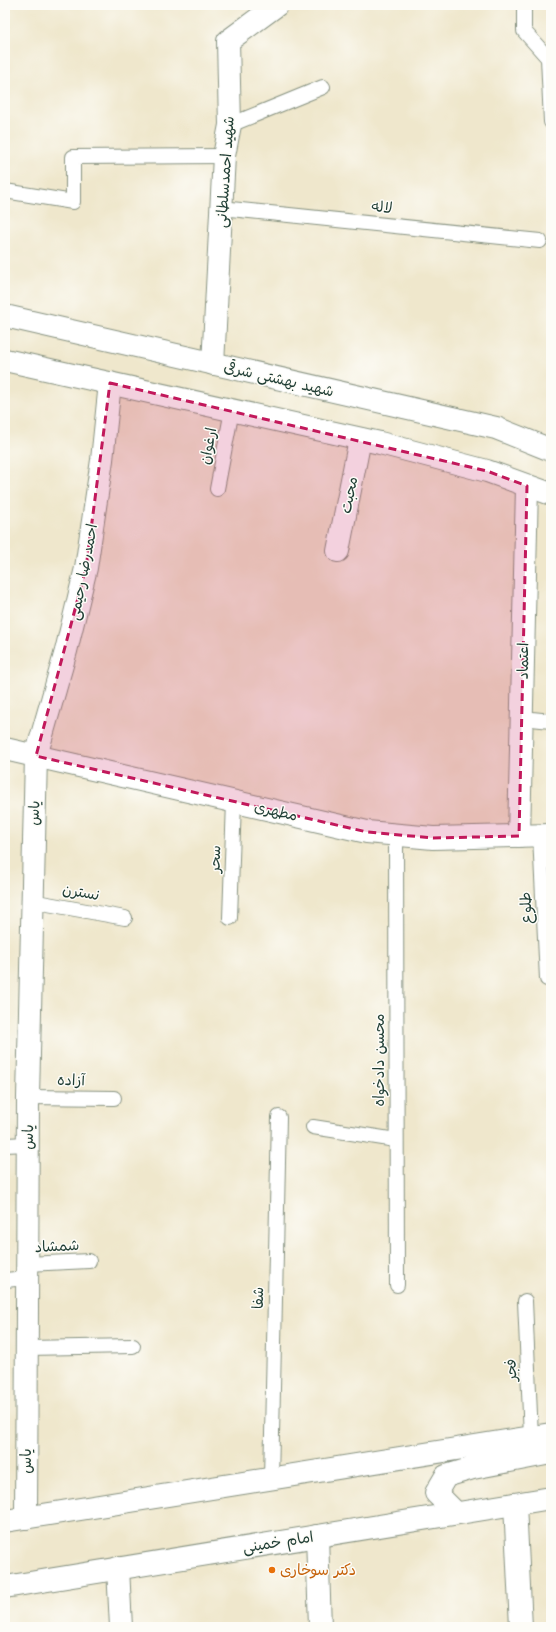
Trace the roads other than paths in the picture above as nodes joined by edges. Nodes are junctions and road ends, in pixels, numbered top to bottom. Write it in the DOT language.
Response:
graph roads {
  1 [pos="277,5"];
  2 [pos="524,5"];
  3 [pos="323,87"];
  4 [pos="551,122"];
  5 [pos="230,125"];
  6 [pos="224,156"];
  7 [pos="5,191"];
  8 [pos="221,208"];
  9 [pos="540,241"];
  10 [pos="5,316"];
  11 [pos="5,360"];
  12 [pos="213,364"];
  13 [pos="110,383"];
  14 [pos="232,410"];
  15 [pos="360,439"];
  16 [pos="551,450"];
  17 [pos="527,486"];
  18 [pos="217,489"];
  19 [pos="551,494"];
  20 [pos="338,551"];
  21 [pos="522,718"];
  22 [pos="551,721"];
  23 [pos="5,749"];
  24 [pos="36,756"];
  25 [pos="234,801"];
  26 [pos="396,835"];
  27 [pos="537,836"];
  28 [pos="31,901"];
  29 [pos="126,918"];
  30 [pos="230,918"];
  31 [pos="547,979"];
  32 [pos="28,1096"];
  33 [pos="114,1098"];
  34 [pos="279,1117"];
  35 [pos="313,1127"];
  36 [pos="396,1140"];
  37 [pos="28,1144"];
  38 [pos="5,1145"];
  39 [pos="89,1261"];
  40 [pos="27,1271"];
  41 [pos="5,1280"];
  42 [pos="396,1285"];
  43 [pos="525,1301"];
  44 [pos="133,1346"];
  45 [pos="27,1348"];
  46 [pos="541,1436"];
  47 [pos="551,1453"];
  48 [pos="271,1479"];
  49 [pos="551,1498"];
  50 [pos="515,1504"];
  51 [pos="456,1513"];
  52 [pos="26,1518"];
  53 [pos="5,1522"];
  54 [pos="317,1536"];
  55 [pos="118,1568"];
  56 [pos="5,1586"];
  57 [pos="121,1627"];
  58 [pos="320,1627"];
  59 [pos="520,1627"];
  1 -- 5 [label="street, شهید احمدسلطانی"];
  2 -- 4 [label="lane"];
  3 -- 5 [label="lane"];
  5 -- 6 [label="street, شهید احمدسلطانی"];
  6 -- 7 [label="lane"];
  6 -- 8 [label="street, شهید احمدسلطانی"];
  8 -- 9 [label="lane, لاله"];
  8 -- 12 [label="street, شهید احمدسلطانی"];
  10 -- 12 [label="street, شهید بهشتی شرقی"];
  11 -- 13 [label="street"];
  12 -- 16 [label="street, شهید بهشتی شرقی"];
  13 -- 14 [label="street"];
  13 -- 24 [label="street, احمدرضا رحیمی"];
  14 -- 15 [label="street"];
  14 -- 18 [label="lane, ارغوان"];
  15 -- 17 [label="street"];
  15 -- 20 [label="street, محبت"];
  17 -- 19 [label="street"];
  17 -- 21 [label="street, اعتماد"];
  21 -- 22 [label="lane"];
  21 -- 27 [label="street, اعتماد"];
  23 -- 24 [label="street, مطهری"];
  24 -- 25 [label="street, مطهری"];
  24 -- 28 [label="street, یاس"];
  25 -- 26 [label="street, مطهری"];
  25 -- 30 [label="lane, سحر"];
  26 -- 27 [label="street, مطهری"];
  26 -- 36 [label="lane, محسن دادخواه"];
  27 -- 31 [label="lane, طلوع"];
  28 -- 29 [label="lane, نسترن"];
  28 -- 32 [label="street, یاس"];
  32 -- 33 [label="lane, آزاده"];
  32 -- 37 [label="street, یاس"];
  34 -- 48 [label="lane, شفا"];
  35 -- 36 [label="lane"];
  36 -- 42 [label="lane, محسن دادخواه"];
  37 -- 38 [label="lane"];
  37 -- 40 [label="street, یاس"];
  39 -- 40 [label="lane, شمشاد"];
  40 -- 41 [label="lane, شمشاد"];
  40 -- 45 [label="street, یاس"];
  43 -- 46 [label="lane, فجر"];
  44 -- 45 [label="lane"];
  45 -- 52 [label="street, یاس"];
  46 -- 48 [label="street"];
  47 -- 51 [label="street"];
  48 -- 52 [label="street"];
  49 -- 50 [label="street, امام خمینی"];
  50 -- 51 [label="street, امام خمینی"];
  50 -- 59 [label="street"];
  51 -- 54 [label="street, امام خمینی"];
  52 -- 53 [label="street"];
  54 -- 55 [label="street, امام خمینی"];
  54 -- 58 [label="street"];
  55 -- 56 [label="street, امام خمینی"];
  55 -- 57 [label="street"];
}
